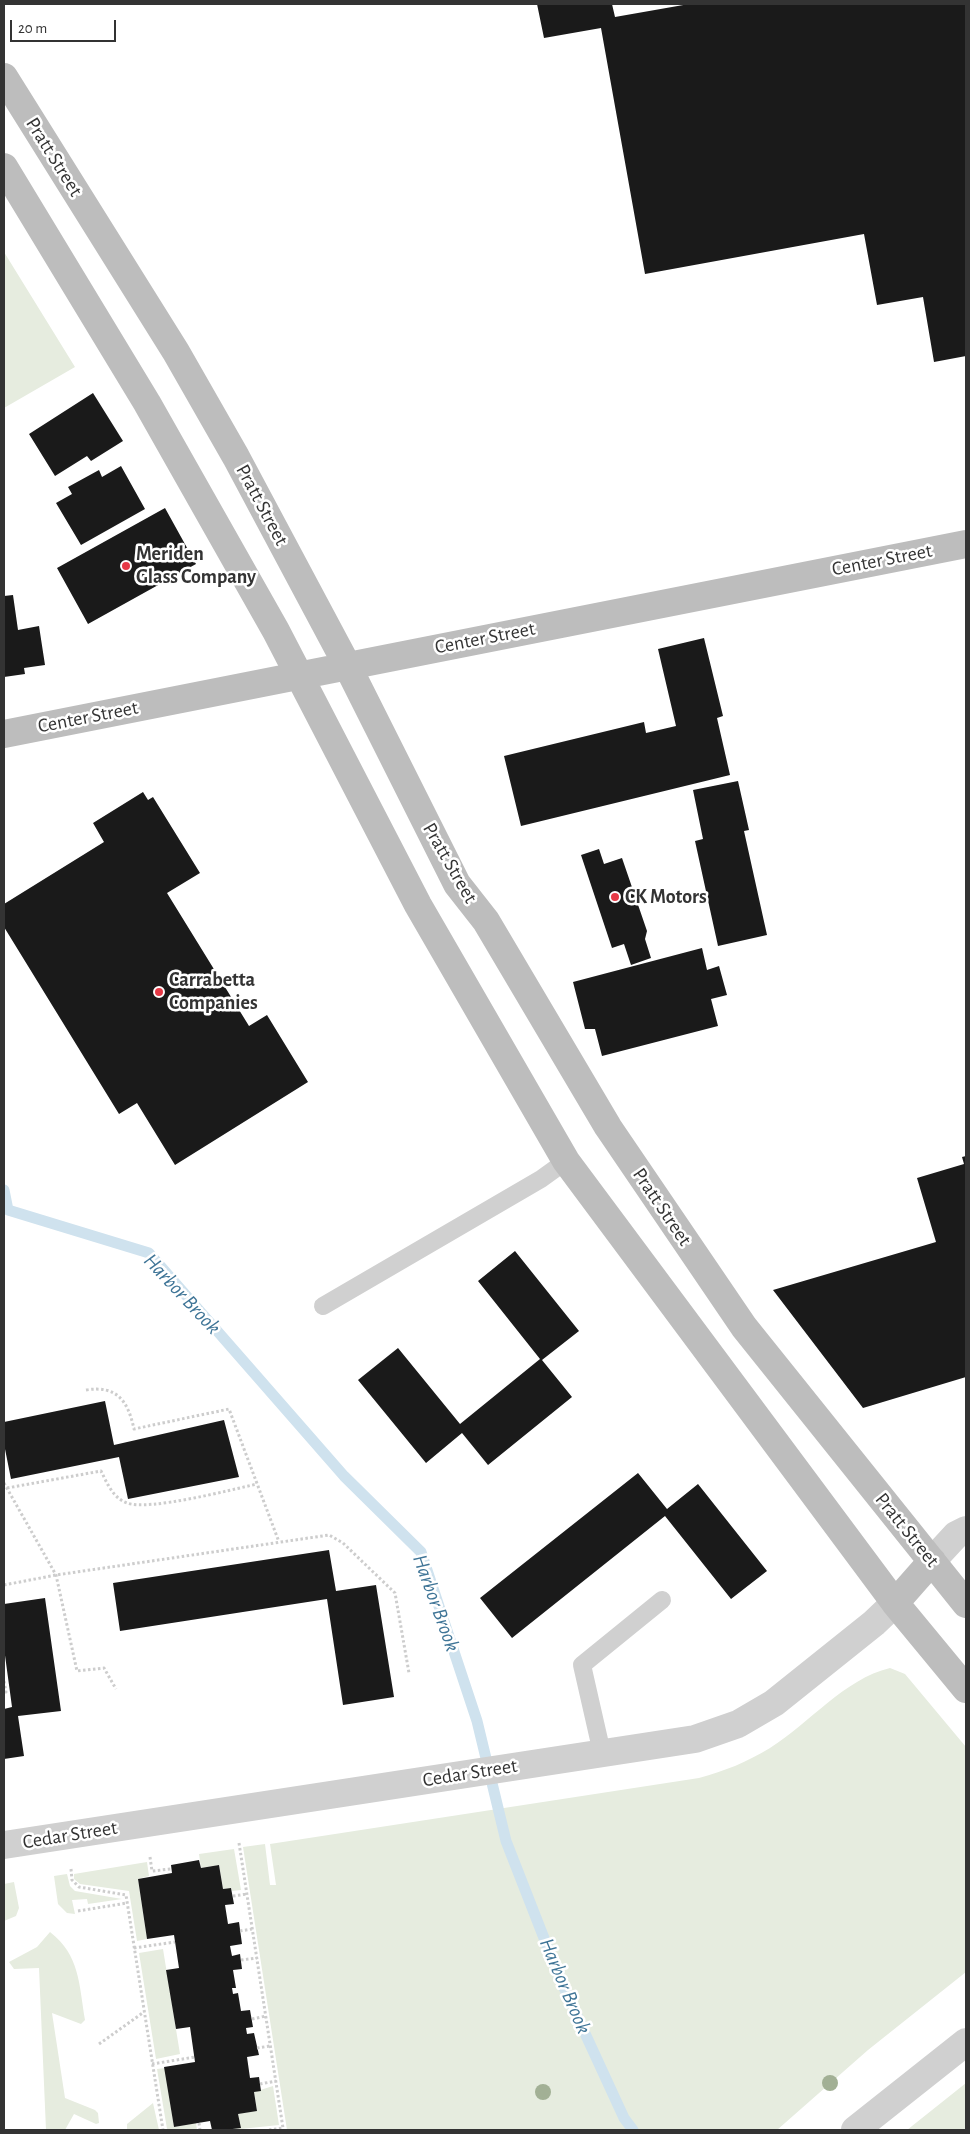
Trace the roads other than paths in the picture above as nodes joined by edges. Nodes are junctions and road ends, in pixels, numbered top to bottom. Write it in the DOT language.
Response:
graph roads {
  1 [pos="4,77"];
  2 [pos="4,167"];
  3 [pos="966,544"];
  4 [pos="347,665"];
  5 [pos="301,674"];
  6 [pos="4,734"];
  7 [pos="566,1160"];
  8 [pos="323,1306"];
  9 [pos="966,1530"];
  10 [pos="932,1561"];
  11 [pos="662,1600"];
  12 [pos="895,1603"];
  13 [pos="966,1604"];
  14 [pos="966,1689"];
  15 [pos="602,1753"];
  16 [pos="4,1845"];
  17 [pos="966,2042"];
  18 [pos="855,2130"];
  1 -- 4 [label="street, Pratt Street"];
  2 -- 5 [label="street"];
  3 -- 4 [label="street, Center Street"];
  4 -- 5 [label="street, Center Street"];
  4 -- 10 [label="street, Pratt Street"];
  5 -- 6 [label="street, Center Street"];
  5 -- 7 [label="street"];
  7 -- 8 [label="lane"];
  7 -- 12 [label="street"];
  9 -- 10 [label="street"];
  10 -- 12 [label="street"];
  10 -- 13 [label="street, Pratt Street"];
  11 -- 15 [label="lane"];
  12 -- 14 [label="street"];
  12 -- 15 [label="street, Cedar Street"];
  15 -- 16 [label="street, Cedar Street"];
  17 -- 18 [label="street"];
}
